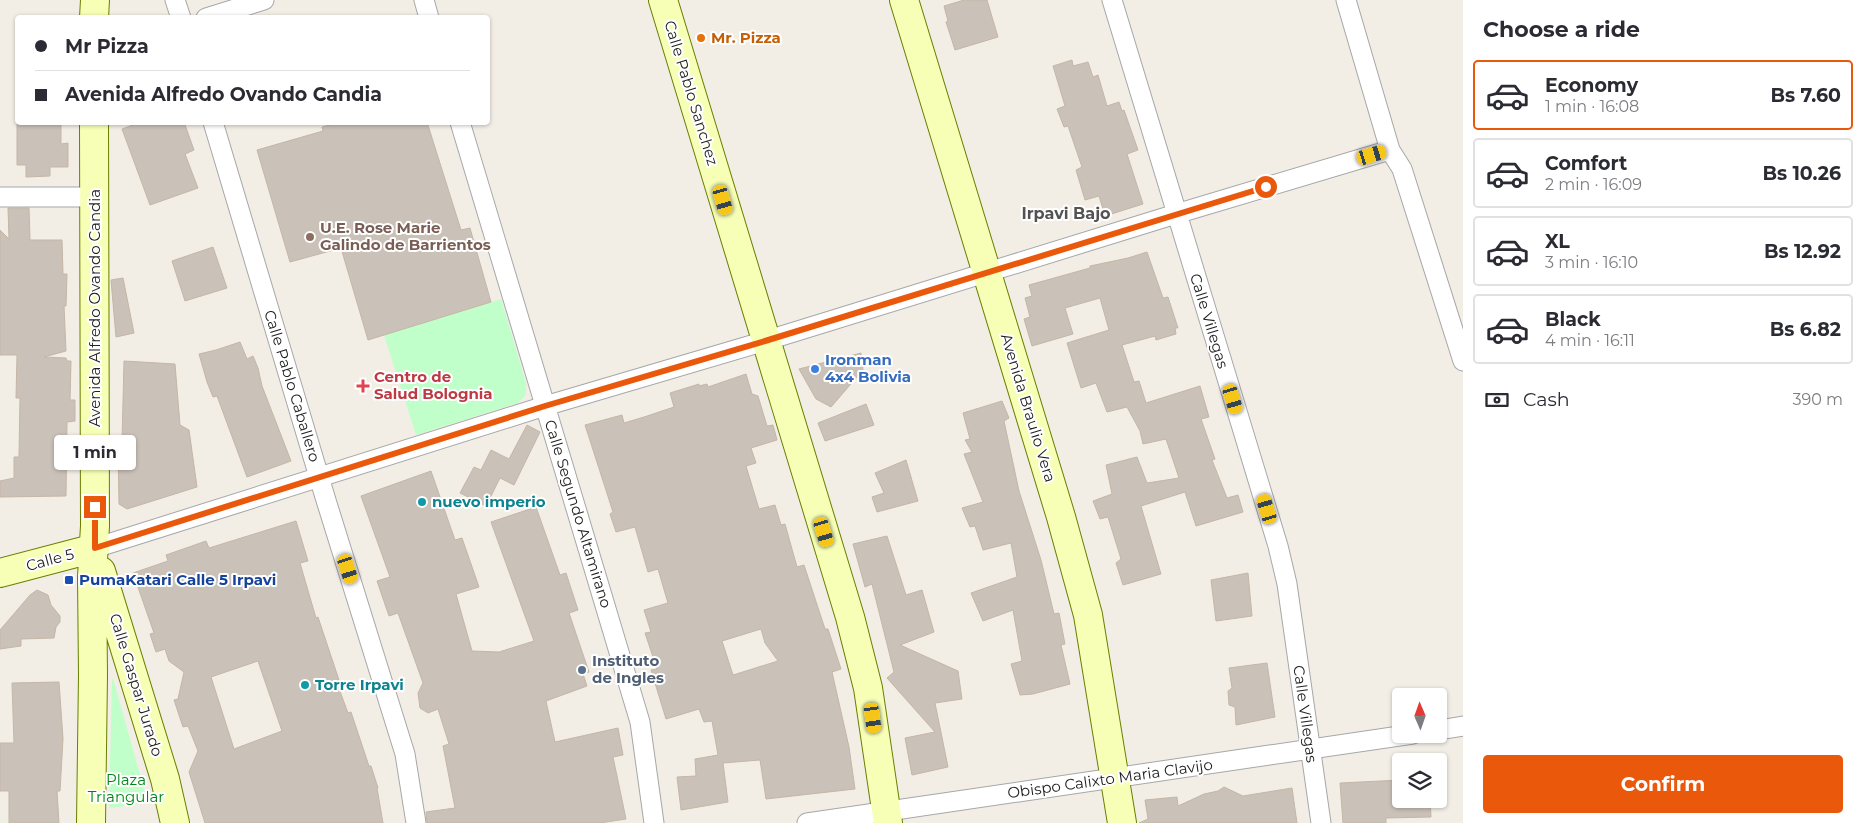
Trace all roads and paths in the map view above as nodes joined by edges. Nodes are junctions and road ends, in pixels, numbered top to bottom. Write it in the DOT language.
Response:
graph roads {
  1 [pos="94,0"];
  2 [pos="175,0"];
  3 [pos="264,0"];
  4 [pos="424,0"];
  5 [pos="663,0"];
  6 [pos="904,0"];
  7 [pos="1112,0"];
  8 [pos="1346,0"];
  9 [pos="94,15"];
  10 [pos="180,15"];
  11 [pos="216,15"];
  12 [pos="428,15"];
  13 [pos="94,125"];
  14 [pos="214,125"];
  15 [pos="461,125"];
  16 [pos="1390,150"];
  17 [pos="0,197"];
  18 [pos="94,197"];
  19 [pos="1176,214"];
  20 [pos="986,273"];
  21 [pos="765,341"];
  22 [pos="1463,361"];
  23 [pos="545,406"];
  24 [pos="320,478"];
  25 [pos="95,548"];
  26 [pos="0,573"];
  27 [pos="1463,726"];
  28 [pos="1448,728"];
  29 [pos="1392,737"];
  30 [pos="1310,749"];
  31 [pos="1115,778"];
  32 [pos="887,817"];
  33 [pos="91,823"];
  34 [pos="174,823"];
  35 [pos="416,823"];
  36 [pos="654,823"];
  37 [pos="807,823"];
  38 [pos="1122,823"];
  39 [pos="1321,823"];
  1 -- 9 [label="main road"];
  2 -- 10 [label="street"];
  3 -- 11 [label="street"];
  4 -- 12 [label="street"];
  5 -- 21 [label="main road, Calle Pablo Sanchez"];
  6 -- 20 [label="main road, Avenida Braulio Vera"];
  7 -- 19 [label="street, Calle Villegas"];
  8 -- 16 [label="street"];
  13 -- 18 [label="main road, Avenida Alfredo Ovando Candia"];
  14 -- 24 [label="street, Calle Pablo Caballero"];
  15 -- 23 [label="street, Calle Segundo Altamirano"];
  16 -- 19 [label="street, Calle 5"];
  16 -- 22 [label="street"];
  17 -- 18 [label="street"];
  18 -- 25 [label="main road, Avenida Alfredo Ovando Candia"];
  19 -- 20 [label="street, Calle 5"];
  19 -- 30 [label="street, Calle Villegas"];
  20 -- 21 [label="street, Calle 5"];
  20 -- 31 [label="main road, Avenida Braulio Vera"];
  21 -- 23 [label="street, Calle 5"];
  21 -- 32 [label="main road, Calle Pablo Sanchez"];
  23 -- 24 [label="street, Calle 5"];
  23 -- 36 [label="street, Calle Segundo Altamirano"];
  24 -- 25 [label="street, Calle 5"];
  24 -- 35 [label="street, Calle Pablo Caballero"];
  25 -- 26 [label="main road, Calle 5"];
  25 -- 33 [label="main road, Avenida Alfredo Ovando Candia"];
  25 -- 34 [label="main road, Calle Gaspar Jurado"];
  27 -- 28 [label="street"];
  29 -- 30 [label="street, Obispo Calixto Maria Clavijo"];
  30 -- 31 [label="street, Obispo Calixto Maria Clavijo"];
  30 -- 39 [label="street, Calle Villegas"];
  31 -- 32 [label="street, Obispo Calixto Maria Clavijo"];
  31 -- 38 [label="main road, Avenida Braulio Vera"];
  32 -- 37 [label="street, Obispo Calixto Maria Clavijo"];
}
